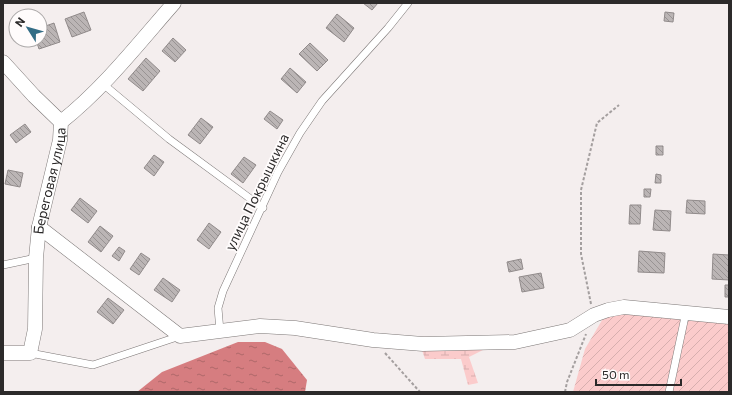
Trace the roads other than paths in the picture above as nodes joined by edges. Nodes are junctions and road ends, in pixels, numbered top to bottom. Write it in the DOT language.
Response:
graph roads {
  1 [pos="174,3"];
  2 [pos="408,3"];
  3 [pos="3,62"];
  4 [pos="103,84"];
  5 [pos="61,122"];
  6 [pos="262,208"];
  7 [pos="39,227"];
  8 [pos="36,258"];
  9 [pos="3,265"];
  10 [pos="686,312"];
  11 [pos="729,316"];
  12 [pos="220,331"];
  13 [pos="180,336"];
  14 [pos="3,353"];
  15 [pos="30,353"];
  16 [pos="669,392"];
  1 -- 4 [label="street, Береговая улица"];
  2 -- 6 [label="lane, улица Покрышкина"];
  3 -- 5 [label="street"];
  4 -- 5 [label="street, Береговая улица"];
  4 -- 6 [label="lane"];
  5 -- 7 [label="street, Береговая улица"];
  6 -- 12 [label="lane, улица Покрышкина"];
  7 -- 8 [label="street, Береговая улица"];
  7 -- 13 [label="street"];
  8 -- 9 [label="lane"];
  8 -- 15 [label="street, Береговая улица"];
  10 -- 11 [label="street"];
  10 -- 12 [label="street"];
  10 -- 16 [label="lane"];
  12 -- 13 [label="street"];
  13 -- 15 [label="lane"];
  14 -- 15 [label="street"];
}
